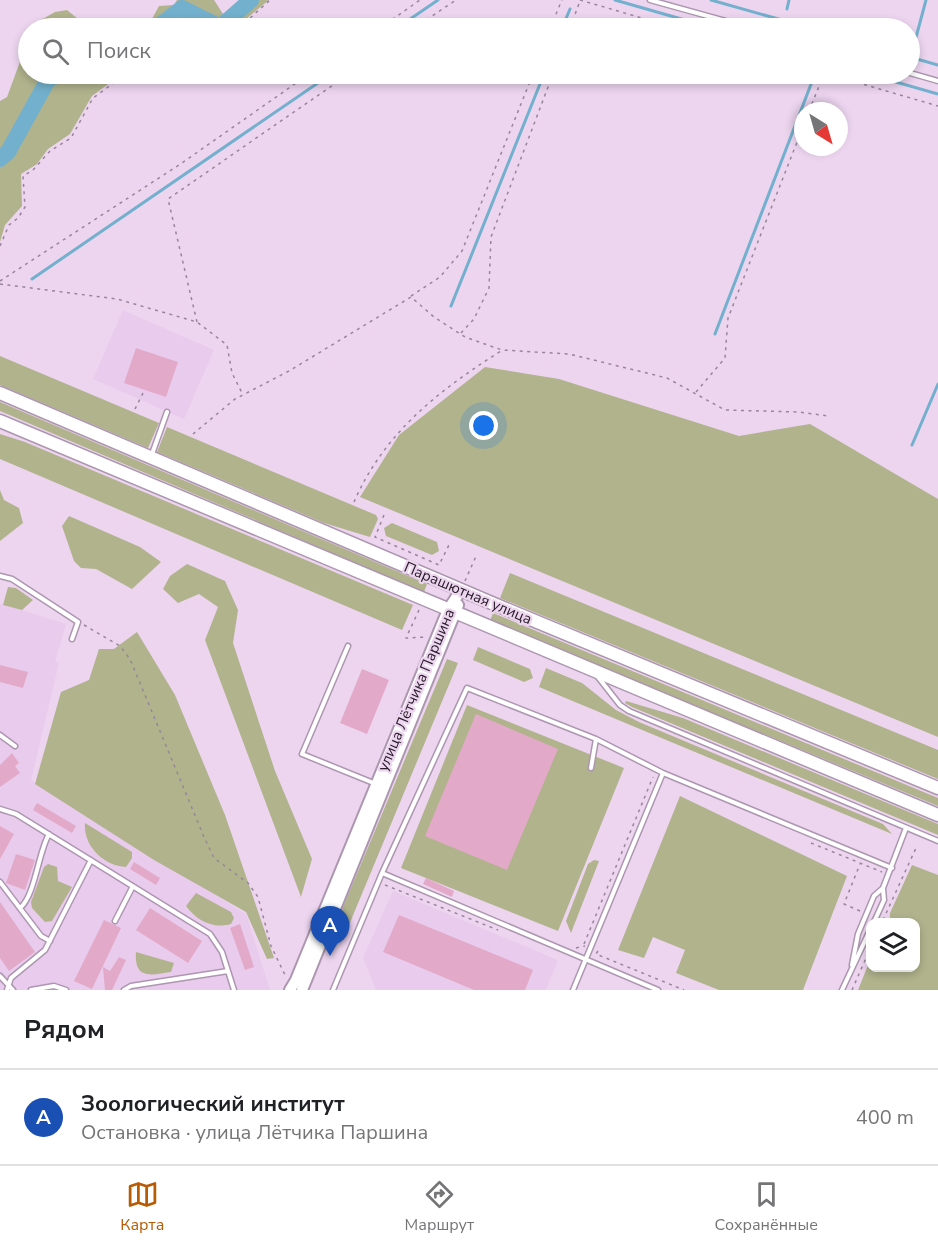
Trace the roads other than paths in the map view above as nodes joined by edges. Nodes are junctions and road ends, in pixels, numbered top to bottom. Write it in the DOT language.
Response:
graph roads {
  1 [pos="650,0"];
  2 [pos="715,18"];
  3 [pos="920,76"];
  4 [pos="938,81"];
  5 [pos="0,393"];
  6 [pos="167,411"];
  7 [pos="0,421"];
  8 [pos="150,458"];
  9 [pos="0,576"];
  10 [pos="461,590"];
  11 [pos="452,612"];
  12 [pos="72,639"];
  13 [pos="348,646"];
  14 [pos="594,672"];
  15 [pos="0,735"];
  16 [pos="596,739"];
  17 [pos="15,747"];
  18 [pos="591,768"];
  19 [pos="663,773"];
  20 [pos="376,784"];
  21 [pos="938,788"];
  22 [pos="0,809"];
  23 [pos="938,815"];
  24 [pos="906,828"];
  25 [pos="49,834"];
  26 [pos="938,841"];
  27 [pos="91,860"];
  28 [pos="892,868"];
  29 [pos="382,873"];
  30 [pos="0,882"];
  31 [pos="133,886"];
  32 [pos="883,888"];
  33 [pos="20,908"];
  34 [pos="876,918"];
  35 [pos="115,921"];
  36 [pos="866,938"];
  37 [pos="50,941"];
  38 [pos="585,959"];
  39 [pos="852,965"];
  40 [pos="228,971"];
  41 [pos="0,976"];
  42 [pos="7,988"];
  43 [pos="13,990"];
  44 [pos="31,990"];
  45 [pos="66,990"];
  46 [pos="124,990"];
  47 [pos="234,990"];
  48 [pos="290,990"];
  49 [pos="302,990"];
  50 [pos="333,990"];
  51 [pos="573,990"];
  52 [pos="658,990"];
  53 [pos="842,990"];
  1 -- 2 [label="lane"];
  3 -- 4 [label="lane"];
  5 -- 8 [label="main road, Парашютная улица"];
  6 -- 8 [label="lane"];
  7 -- 11 [label="main road, Парашютная улица"];
  8 -- 10 [label="main road, Парашютная улица"];
  9 -- 12 [label="lane"];
  10 -- 11 [label="street, улица Лётчика Паршина"];
  10 -- 21 [label="main road, Парашютная улица"];
  11 -- 14 [label="main road, Парашютная улица"];
  11 -- 20 [label="street, улица Лётчика Паршина"];
  11 -- 49 [label="street, улица Лётчика Паршина"];
  13 -- 20 [label="lane"];
  14 -- 23 [label="main road, Парашютная улица"];
  14 -- 24 [label="lane"];
  15 -- 17 [label="lane"];
  16 -- 18 [label="lane"];
  16 -- 19 [label="lane"];
  16 -- 29 [label="lane"];
  19 -- 28 [label="lane"];
  19 -- 38 [label="lane"];
  20 -- 48 [label="street, улица Лётчика Паршина"];
  22 -- 25 [label="lane"];
  24 -- 26 [label="lane"];
  24 -- 28 [label="lane"];
  25 -- 27 [label="lane"];
  25 -- 33 [label="lane"];
  27 -- 31 [label="lane"];
  27 -- 37 [label="lane"];
  28 -- 32 [label="lane"];
  29 -- 38 [label="lane"];
  29 -- 50 [label="lane"];
  30 -- 33 [label="lane"];
  31 -- 35 [label="lane"];
  31 -- 40 [label="lane"];
  32 -- 34 [label="lane"];
  32 -- 39 [label="lane"];
  33 -- 37 [label="lane"];
  36 -- 39 [label="lane"];
  37 -- 42 [label="lane"];
  38 -- 51 [label="lane"];
  38 -- 52 [label="lane"];
  39 -- 53 [label="lane"];
  40 -- 46 [label="lane"];
  40 -- 47 [label="lane"];
  41 -- 42 [label="lane"];
  42 -- 43 [label="lane"];
  44 -- 45 [label="lane"];
}
